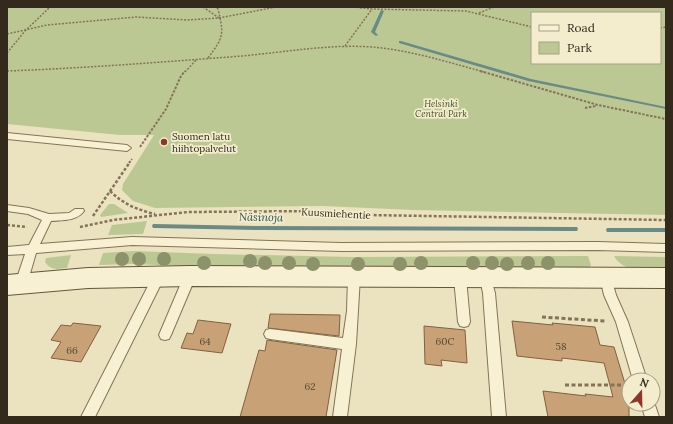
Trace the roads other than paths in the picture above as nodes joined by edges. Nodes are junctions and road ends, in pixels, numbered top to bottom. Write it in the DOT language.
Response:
graph roads {
  1 [pos="7,136"];
  2 [pos="127,148"];
  3 [pos="7,208"];
  4 [pos="79,211"];
  5 [pos="48,218"];
  6 [pos="666,248"];
  7 [pos="32,249"];
  8 [pos="7,251"];
  9 [pos="157,276"];
  10 [pos="190,276"];
  11 [pos="354,277"];
  12 [pos="606,277"];
  13 [pos="460,278"];
  14 [pos="486,278"];
  15 [pos="666,278"];
  16 [pos="14,285"];
  17 [pos="464,322"];
  18 [pos="270,334"];
  19 [pos="165,335"];
  20 [pos="350,344"];
  21 [pos="638,372"];
  22 [pos="88,417"];
  23 [pos="340,417"];
  24 [pos="499,417"];
  1 -- 2 [label="lane"];
  3 -- 5 [label="lane"];
  4 -- 5 [label="lane"];
  5 -- 7 [label="lane"];
  6 -- 7 [label="lane"];
  7 -- 8 [label="lane"];
  7 -- 16 [label="lane"];
  9 -- 10 [label="main road"];
  9 -- 16 [label="main road"];
  9 -- 22 [label="lane"];
  10 -- 11 [label="main road"];
  10 -- 19 [label="lane"];
  11 -- 13 [label="main road"];
  11 -- 20 [label="lane"];
  12 -- 14 [label="main road"];
  12 -- 15 [label="main road"];
  12 -- 21 [label="lane"];
  13 -- 14 [label="main road"];
  13 -- 17 [label="lane"];
  14 -- 24 [label="lane"];
  18 -- 20 [label="lane"];
  20 -- 23 [label="lane"];
}
